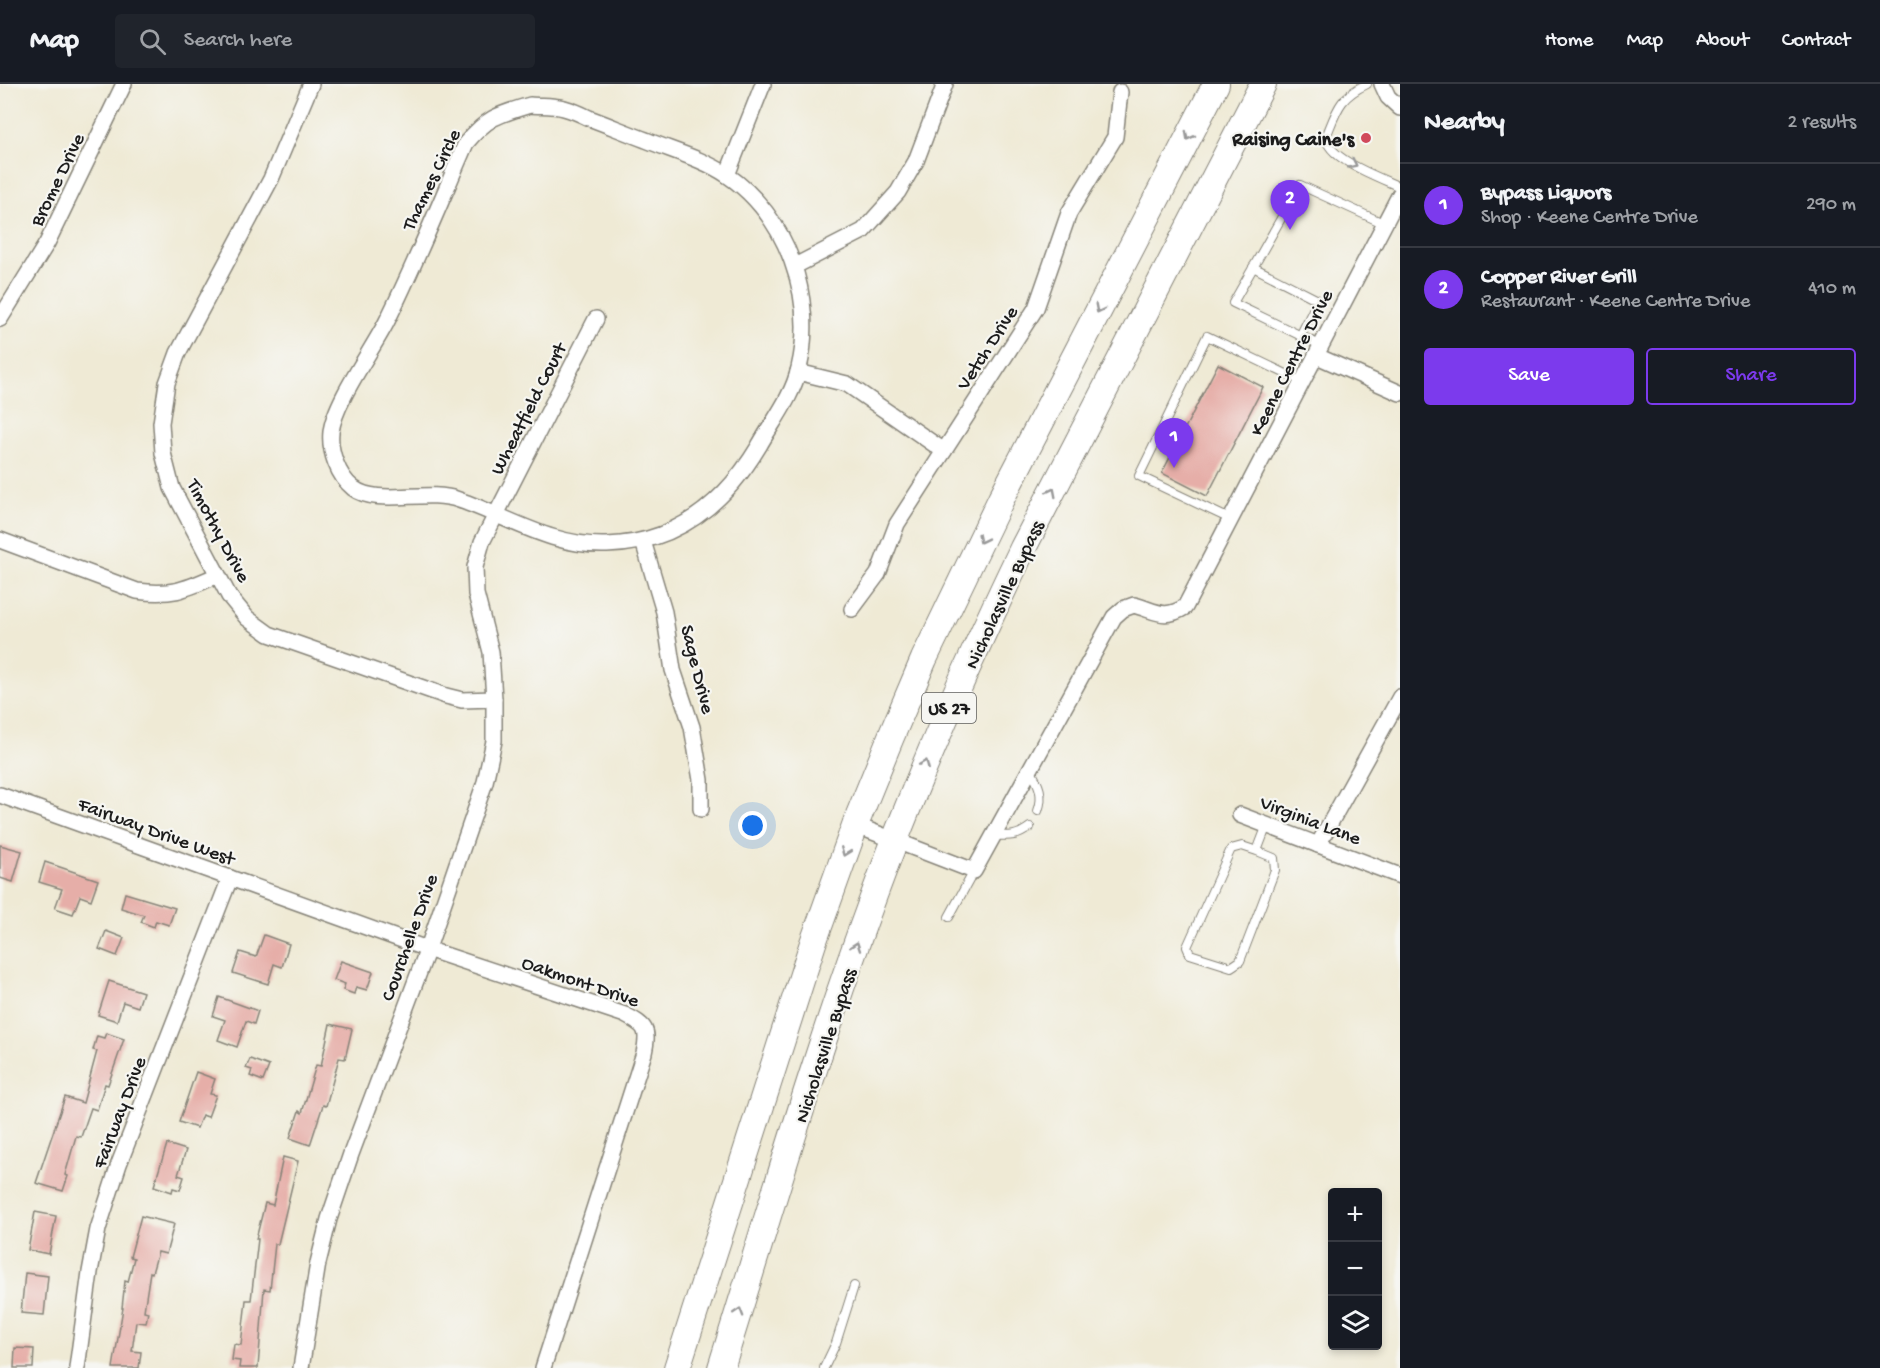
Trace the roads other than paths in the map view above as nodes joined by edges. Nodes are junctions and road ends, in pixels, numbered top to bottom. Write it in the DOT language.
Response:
graph roads {
  1 [pos="124,84"];
  2 [pos="311,84"];
  3 [pos="763,84"];
  4 [pos="945,84"];
  5 [pos="1216,84"];
  6 [pos="1263,84"];
  7 [pos="1367,84"];
  8 [pos="1382,84"];
  9 [pos="1120,92"];
  10 [pos="1400,108"];
  11 [pos="727,175"];
  12 [pos="1400,187"];
  13 [pos="1400,194"];
  14 [pos="1385,224"];
  15 [pos="795,266"];
  16 [pos="1253,267"];
  17 [pos="0,319"];
  18 [pos="596,319"];
  19 [pos="1300,336"];
  20 [pos="1319,351"];
  21 [pos="798,372"];
  22 [pos="1303,382"];
  23 [pos="1400,393"];
  24 [pos="944,451"];
  25 [pos="495,516"];
  26 [pos="1232,520"];
  27 [pos="0,540"];
  28 [pos="643,541"];
  29 [pos="218,575"];
  30 [pos="852,609"];
  31 [pos="1400,697"];
  32 [pos="494,699"];
  33 [pos="1030,770"];
  34 [pos="0,795"];
  35 [pos="701,809"];
  36 [pos="1038,811"];
  37 [pos="1240,815"];
  38 [pos="855,825"];
  39 [pos="1267,825"];
  40 [pos="1030,827"];
  41 [pos="994,835"];
  42 [pos="895,840"];
  43 [pos="1318,845"];
  44 [pos="1257,851"];
  45 [pos="974,871"];
  46 [pos="1400,876"];
  47 [pos="230,878"];
  48 [pos="301,904"];
  49 [pos="949,917"];
  50 [pos="427,949"];
  51 [pos="854,1286"];
  52 [pos="77,1368"];
  53 [pos="301,1368"];
  54 [pos="543,1368"];
  55 [pos="677,1368"];
  56 [pos="722,1368"];
  57 [pos="824,1368"];
  1 -- 17 [label="street, Brome Drive"];
  2 -- 29 [label="street, Timothy Drive"];
  3 -- 11 [label="street"];
  4 -- 15 [label="street"];
  5 -- 38 [label="highway, US 27, one-way"];
  42 -- 6 [label="highway, Nicholasville Bypass / US 27, one-way"];
  7 -- 12 [label="lane, one-way"];
  8 -- 10 [label="street"];
  9 -- 24 [label="street, Vetch Drive"];
  11 -- 15 [label="street, Thames Circle"];
  11 -- 25 [label="street, Thames Circle"];
  13 -- 14 [label="street, Keene Centre Drive"];
  14 -- 16 [label="lane"];
  14 -- 20 [label="street, Keene Centre Drive"];
  15 -- 21 [label="street, Thames Circle"];
  16 -- 19 [label="lane"];
  16 -- 19 [label="lane"];
  18 -- 25 [label="street, Wheatfield Court"];
  19 -- 20 [label="lane"];
  20 -- 22 [label="street, Keene Centre Drive"];
  20 -- 23 [label="street"];
  21 -- 24 [label="street"];
  21 -- 28 [label="street, Thames Circle"];
  22 -- 26 [label="street, Keene Centre Drive"];
  22 -- 26 [label="lane"];
  24 -- 30 [label="street, Vetch Drive"];
  25 -- 28 [label="street, Thames Circle"];
  25 -- 32 [label="street, Courchelle Drive"];
  26 -- 33 [label="street, Keene Centre Drive"];
  27 -- 29 [label="street"];
  28 -- 35 [label="street, Sage Drive"];
  29 -- 32 [label="street, Timothy Drive"];
  31 -- 43 [label="street"];
  32 -- 50 [label="street, Courchelle Drive"];
  33 -- 36 [label="lane"];
  33 -- 41 [label="street, Keene Centre Drive"];
  34 -- 47 [label="street, Fairway Drive West"];
  37 -- 39 [label="street, Virginia Lane"];
  38 -- 42 [label="street"];
  38 -- 55 [label="highway, US 27, one-way"];
  39 -- 43 [label="street, Virginia Lane"];
  39 -- 44 [label="lane"];
  40 -- 41 [label="lane"];
  41 -- 45 [label="street, Keene Centre Drive"];
  42 -- 45 [label="street"];
  56 -- 42 [label="highway, Nicholasville Bypass / US 27, one-way"];
  43 -- 46 [label="street, Virginia Lane"];
  44 -- 44 [label="lane"];
  45 -- 49 [label="lane"];
  47 -- 48 [label="street, Fairway Drive West"];
  47 -- 52 [label="street, Fairway Drive"];
  48 -- 50 [label="street, Oakmont Drive"];
  50 -- 53 [label="street, Courchelle Drive"];
  50 -- 54 [label="street, Oakmont Drive"];
  51 -- 57 [label="lane"];
}
